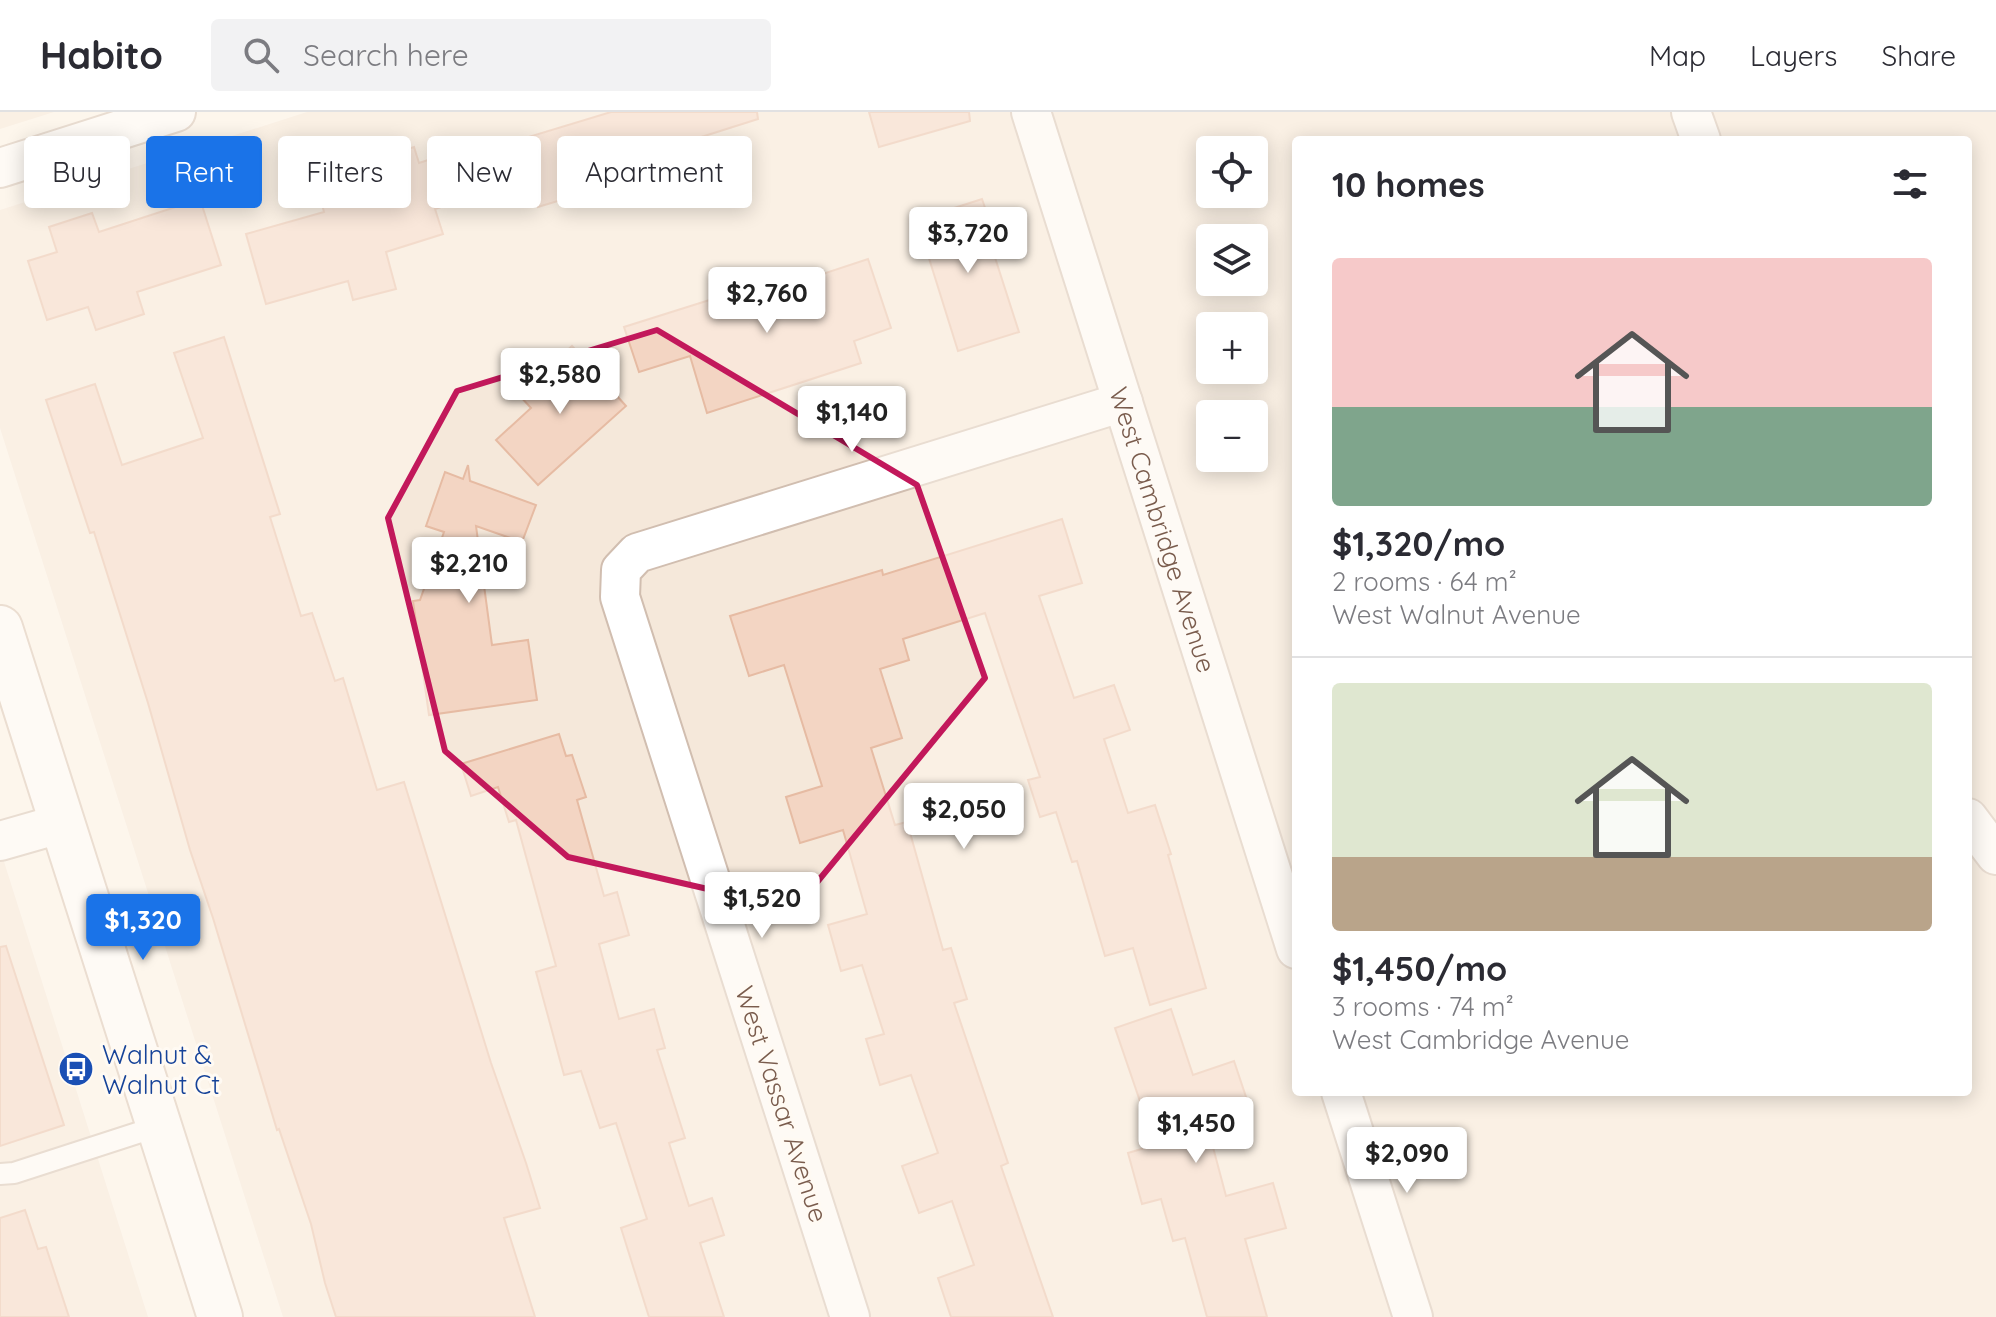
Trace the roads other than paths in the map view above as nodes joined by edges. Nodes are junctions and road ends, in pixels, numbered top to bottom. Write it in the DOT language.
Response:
graph roads {
  1 [pos="176,112"];
  2 [pos="1031,112"];
  3 [pos="1691,112"];
  4 [pos="1700,136"];
  5 [pos="0,168"];
  6 [pos="1123,402"];
  7 [pos="0,628"];
  8 [pos="63,823"];
  9 [pos="1972,823"];
  10 [pos="0,841"];
  11 [pos="1996,855"];
  12 [pos="1292,936"];
  13 [pos="1342,1096"];
  14 [pos="159,1126"];
  15 [pos="0,1174"];
  16 [pos="220,1317"];
  17 [pos="850,1317"];
  18 [pos="1413,1317"];
  1 -- 5 [label="street"];
  2 -- 6 [label="street, West Cambridge Avenue"];
  3 -- 4 [label="street"];
  6 -- 12 [label="street, West Cambridge Avenue"];
  6 -- 17 [label="street, West Vassar Avenue"];
  7 -- 8 [label="main road"];
  8 -- 10 [label="street"];
  8 -- 14 [label="main road"];
  9 -- 11 [label="street"];
  13 -- 18 [label="street"];
  14 -- 15 [label="lane"];
  14 -- 16 [label="main road"];
}
